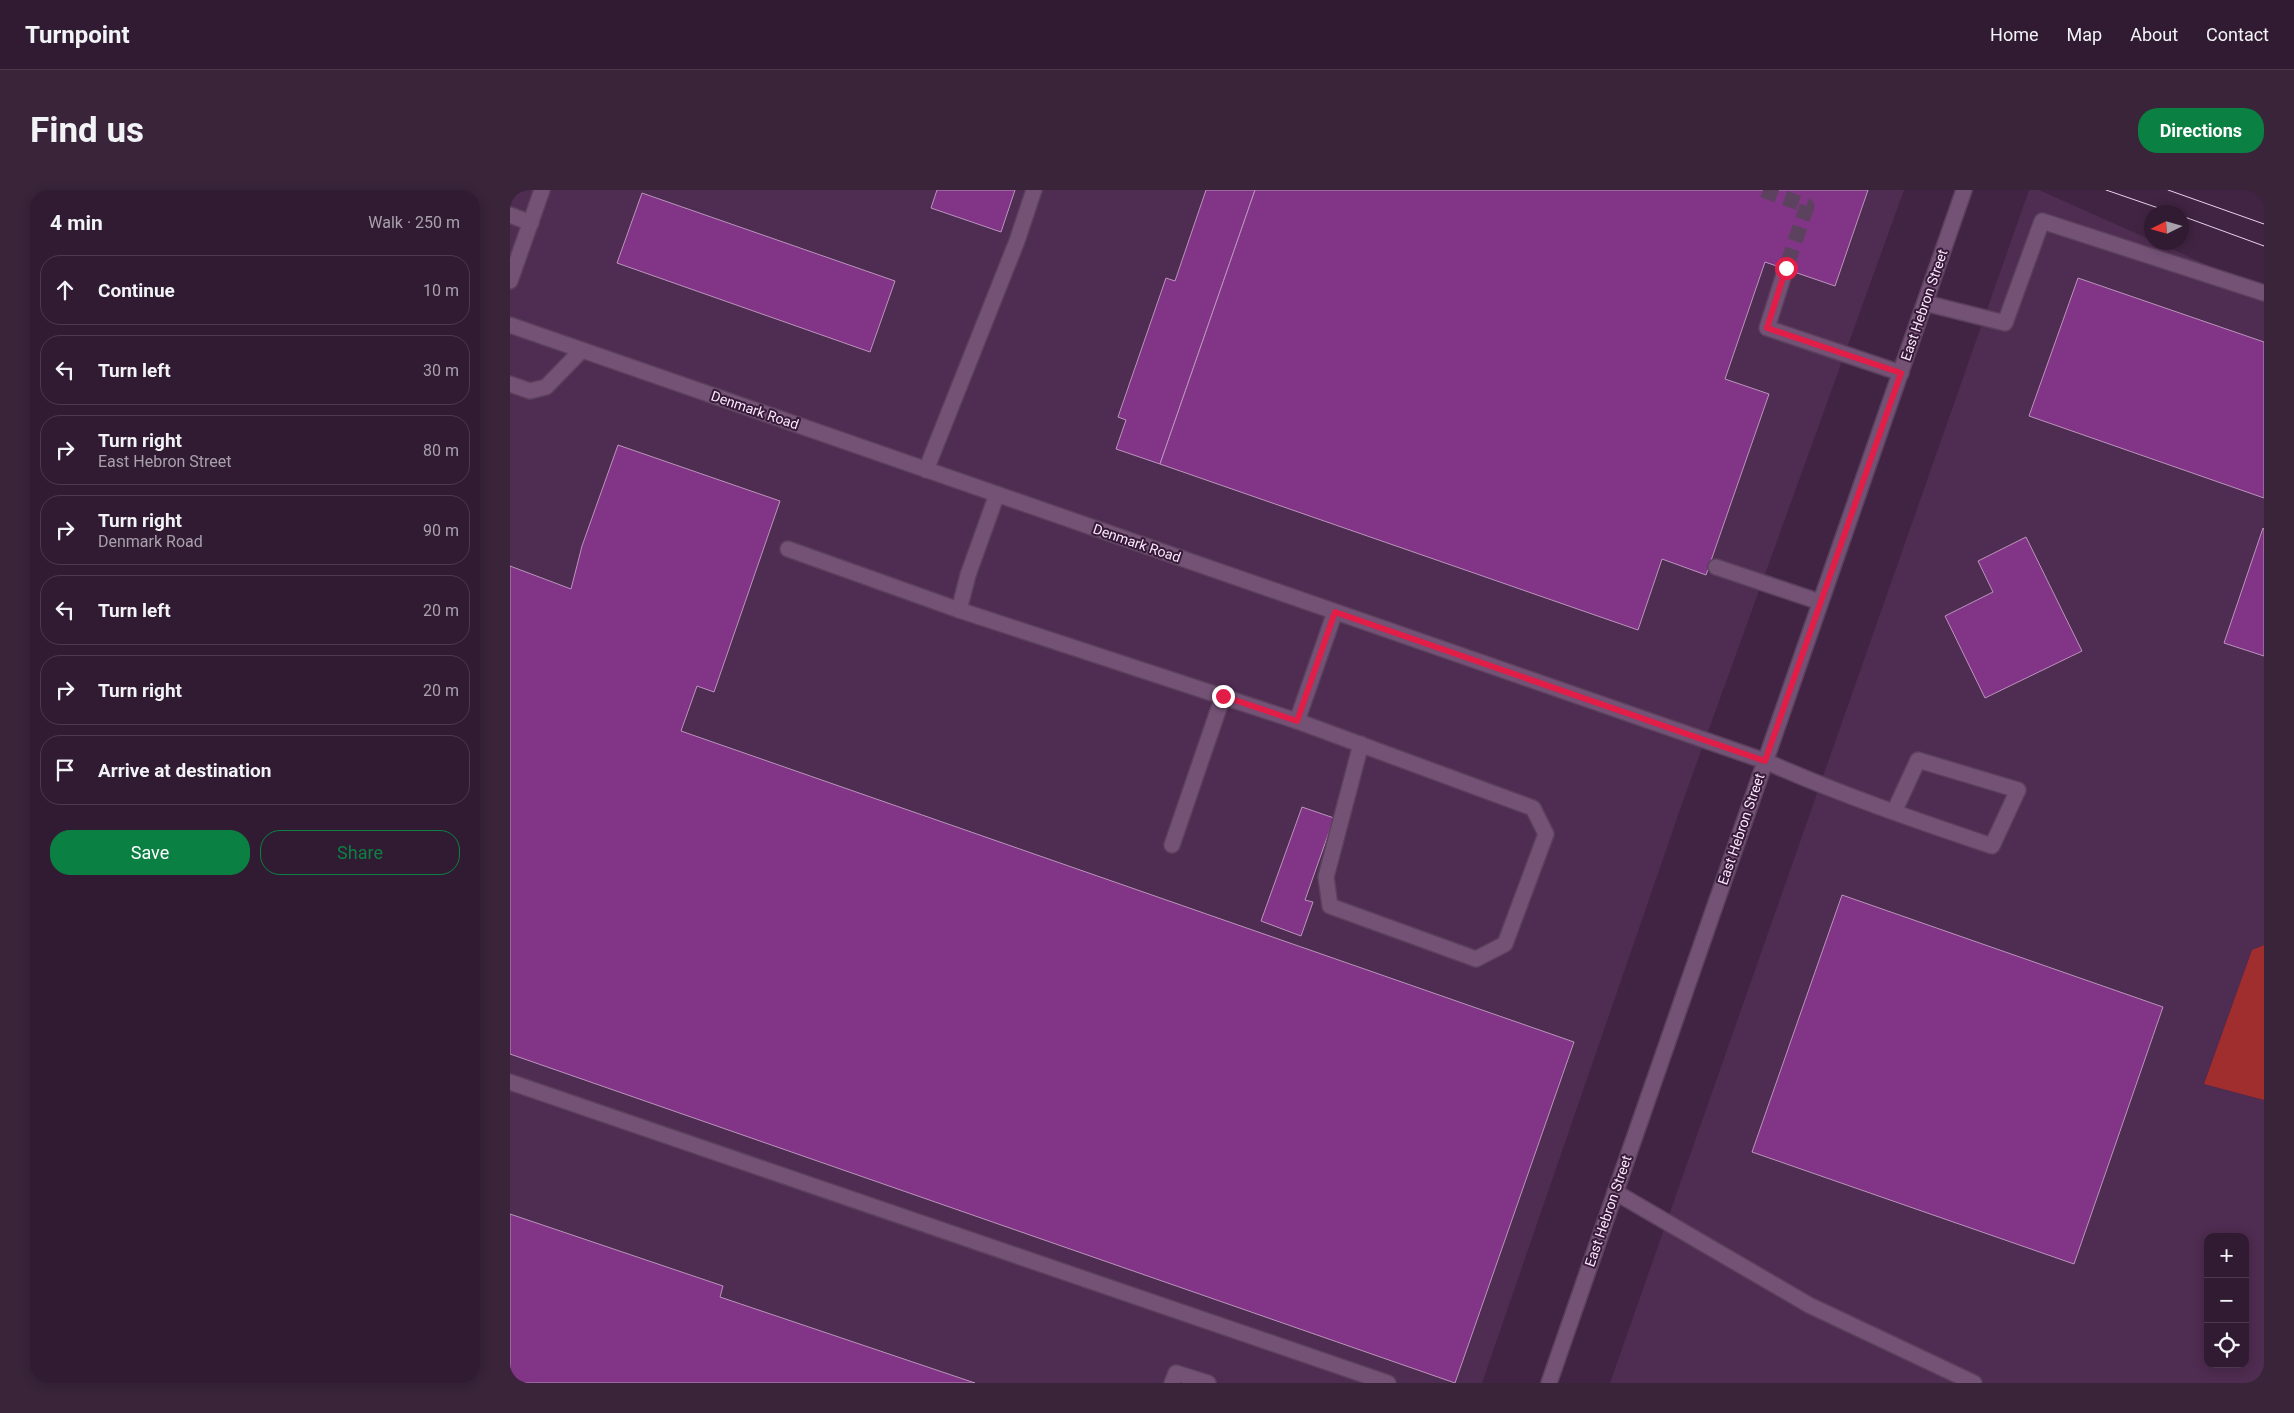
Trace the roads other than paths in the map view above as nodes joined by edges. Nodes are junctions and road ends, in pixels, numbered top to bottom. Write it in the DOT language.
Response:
graph roads {
  1 [pos="542,190"];
  2 [pos="1034,190"];
  3 [pos="1964,190"];
  4 [pos="510,215"];
  5 [pos="531,223"];
  6 [pos="1786,268"];
  7 [pos="510,281"];
  8 [pos="2264,293"];
  9 [pos="1925,303"];
  10 [pos="510,325"];
  11 [pos="582,350"];
  12 [pos="1901,373"];
  13 [pos="510,384"];
  14 [pos="926,470"];
  15 [pos="997,494"];
  16 [pos="788,549"];
  17 [pos="1716,567"];
  18 [pos="1820,602"];
  19 [pos="959,610"];
  20 [pos="1335,612"];
  21 [pos="1223,696"];
  22 [pos="1297,721"];
  23 [pos="1361,744"];
  24 [pos="1765,761"];
  25 [pos="1894,812"];
  26 [pos="1172,845"];
  27 [pos="510,1082"];
  28 [pos="1615,1192"];
  29 [pos="1172,1383"];
  30 [pos="1208,1383"];
  31 [pos="1388,1383"];
  32 [pos="1549,1383"];
  33 [pos="1974,1383"];
  1 -- 5 [label="street"];
  2 -- 14 [label="street"];
  3 -- 9 [label="street, East Hebron Street"];
  4 -- 5 [label="street"];
  5 -- 7 [label="street"];
  6 -- 12 [label="street"];
  8 -- 9 [label="street"];
  9 -- 12 [label="street, East Hebron Street"];
  10 -- 11 [label="street, Denmark Road"];
  11 -- 13 [label="street"];
  11 -- 14 [label="street, Denmark Road"];
  12 -- 18 [label="street, East Hebron Street"];
  14 -- 15 [label="street, Denmark Road"];
  15 -- 19 [label="street"];
  15 -- 20 [label="street, Denmark Road"];
  16 -- 19 [label="street"];
  17 -- 18 [label="street"];
  18 -- 24 [label="street, East Hebron Street"];
  19 -- 21 [label="street"];
  20 -- 22 [label="street"];
  20 -- 24 [label="street, Denmark Road"];
  21 -- 22 [label="street"];
  21 -- 26 [label="street"];
  22 -- 23 [label="street"];
  23 -- 23 [label="street"];
  24 -- 25 [label="street, Denmark Road"];
  24 -- 28 [label="street, East Hebron Street"];
  25 -- 25 [label="street, Denmark Road"];
  27 -- 31 [label="street"];
  28 -- 32 [label="street, East Hebron Street"];
  28 -- 33 [label="street"];
  29 -- 30 [label="street"];
}
